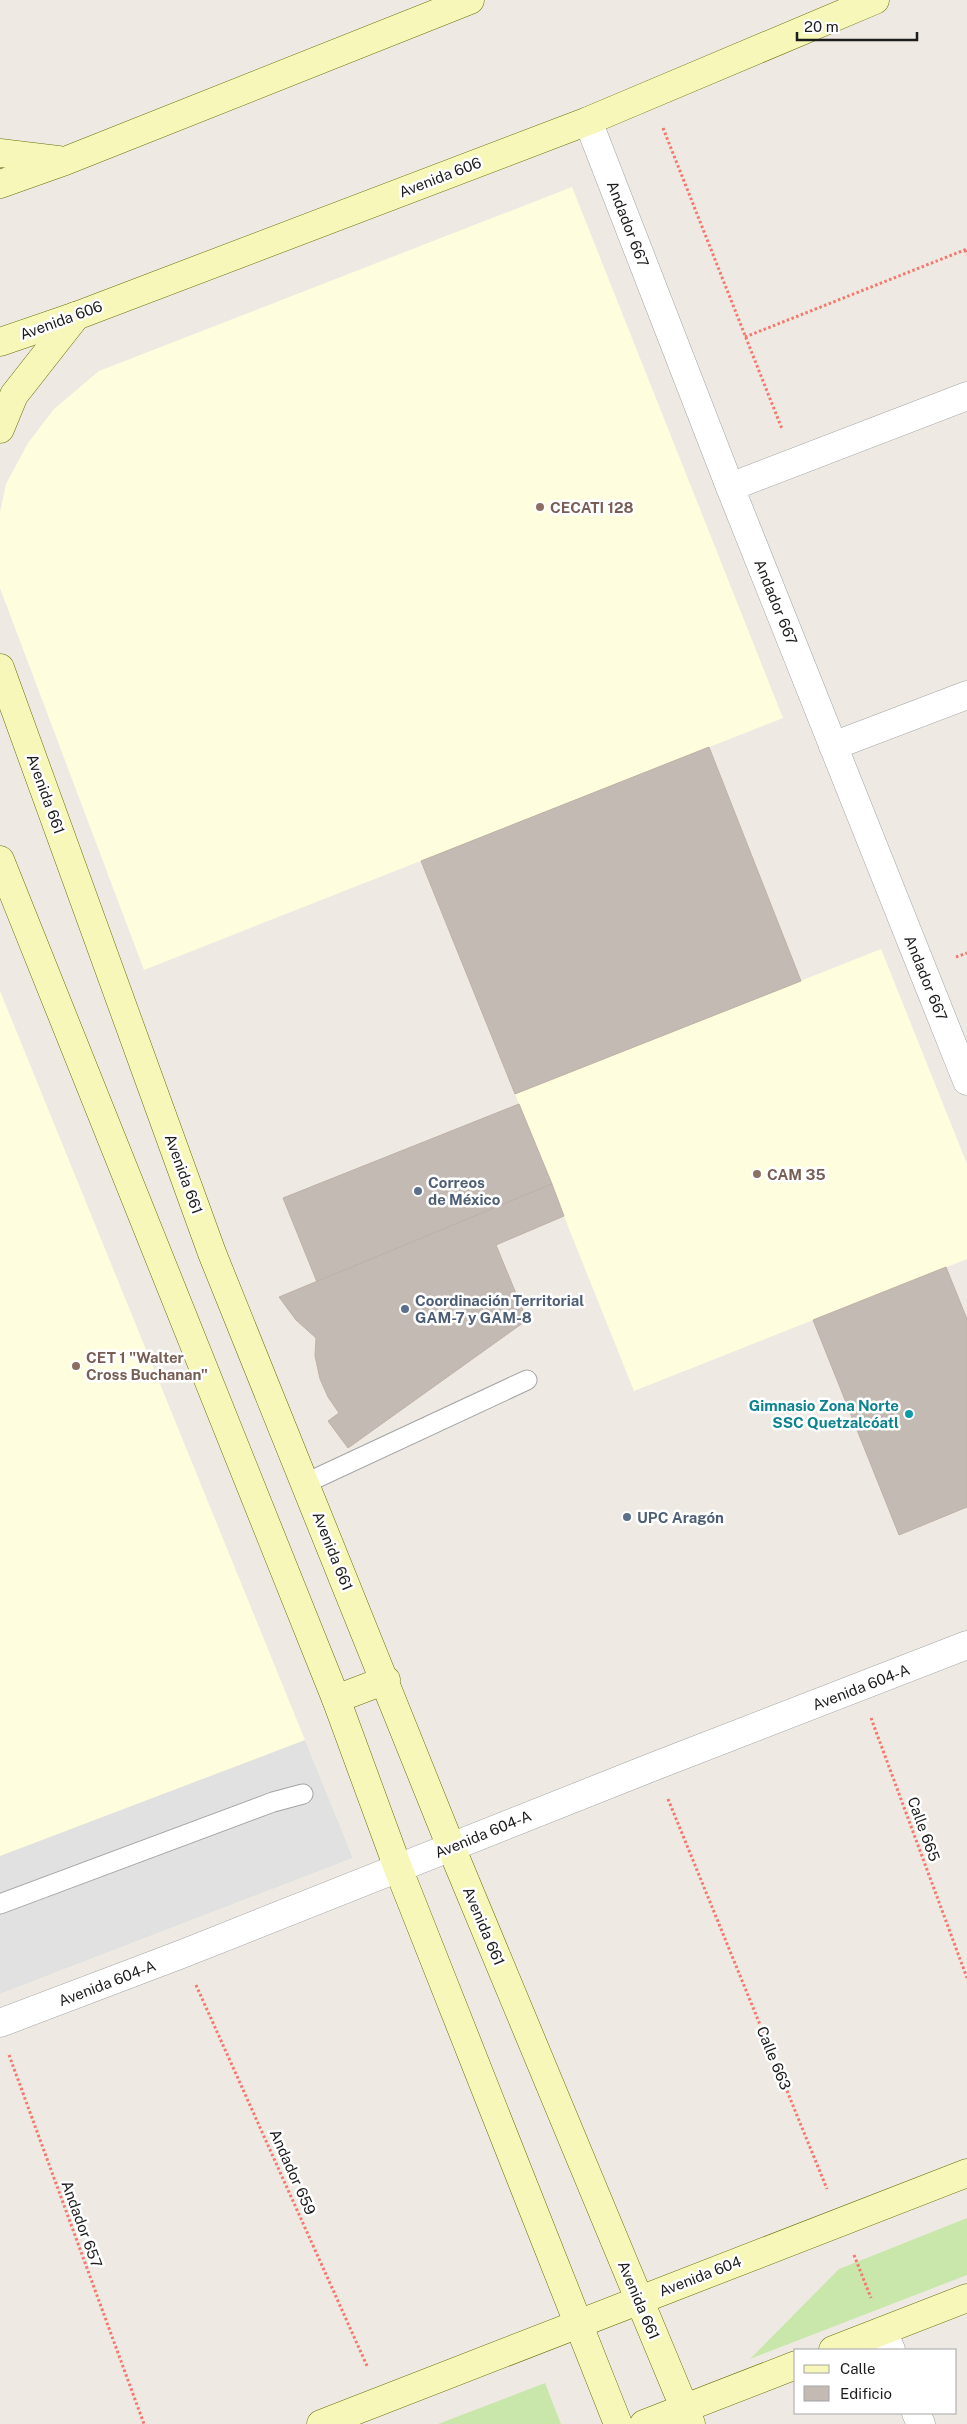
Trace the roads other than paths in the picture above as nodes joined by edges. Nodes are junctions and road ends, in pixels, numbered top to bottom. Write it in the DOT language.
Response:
graph roads {
  1 [pos="470,0"];
  2 [pos="875,0"];
  3 [pos="588,121"];
  4 [pos="0,153"];
  5 [pos="65,161"];
  6 [pos="0,184"];
  7 [pos="76,316"];
  8 [pos="0,342"];
  9 [pos="967,396"];
  10 [pos="0,430"];
  11 [pos="730,487"];
  12 [pos="0,668"];
  13 [pos="967,695"];
  14 [pos="833,746"];
  15 [pos="0,860"];
  16 [pos="967,1081"];
  17 [pos="527,1380"];
  18 [pos="306,1483"];
  19 [pos="967,1645"];
  20 [pos="386,1680"];
  21 [pos="336,1699"];
  22 [pos="303,1794"];
  23 [pos="451,1847"];
  24 [pos="398,1868"];
  25 [pos="0,1904"];
  26 [pos="0,2023"];
  27 [pos="967,2173"];
  28 [pos="967,2298"];
  29 [pos="639,2300"];
  30 [pos="579,2324"];
  31 [pos="887,2340"];
  32 [pos="838,2349"];
  33 [pos="794,2366"];
  34 [pos="688,2416"];
  35 [pos="321,2424"];
  36 [pos="618,2424"];
  37 [pos="644,2424"];
  1 -- 5 [label="street"];
  2 -- 3 [label="street, Avenida 606"];
  3 -- 7 [label="street, Avenida 606"];
  3 -- 11 [label="street, Andador 667"];
  4 -- 5 [label="street"];
  5 -- 6 [label="street"];
  7 -- 8 [label="street, Avenida 606"];
  7 -- 10 [label="street"];
  9 -- 11 [label="street"];
  11 -- 14 [label="street, Andador 667"];
  12 -- 18 [label="street, Avenida 661"];
  13 -- 14 [label="street"];
  14 -- 16 [label="street, Andador 667"];
  15 -- 21 [label="street"];
  17 -- 18 [label="lane"];
  18 -- 20 [label="street, Avenida 661"];
  19 -- 23 [label="street, Avenida 604-A"];
  20 -- 21 [label="street"];
  20 -- 23 [label="street, Avenida 661"];
  21 -- 24 [label="street"];
  22 -- 25 [label="lane"];
  23 -- 24 [label="street, Avenida 604-A"];
  23 -- 29 [label="street, Avenida 661"];
  24 -- 26 [label="street, Avenida 604-A"];
  24 -- 30 [label="street"];
  27 -- 29 [label="street, Avenida 604"];
  28 -- 31 [label="street"];
  29 -- 30 [label="street, Avenida 604"];
  29 -- 34 [label="street, Avenida 661"];
  30 -- 35 [label="street, Avenida 604"];
  30 -- 36 [label="street"];
  31 -- 32 [label="street"];
  33 -- 34 [label="street"];
  34 -- 37 [label="street"];
}
